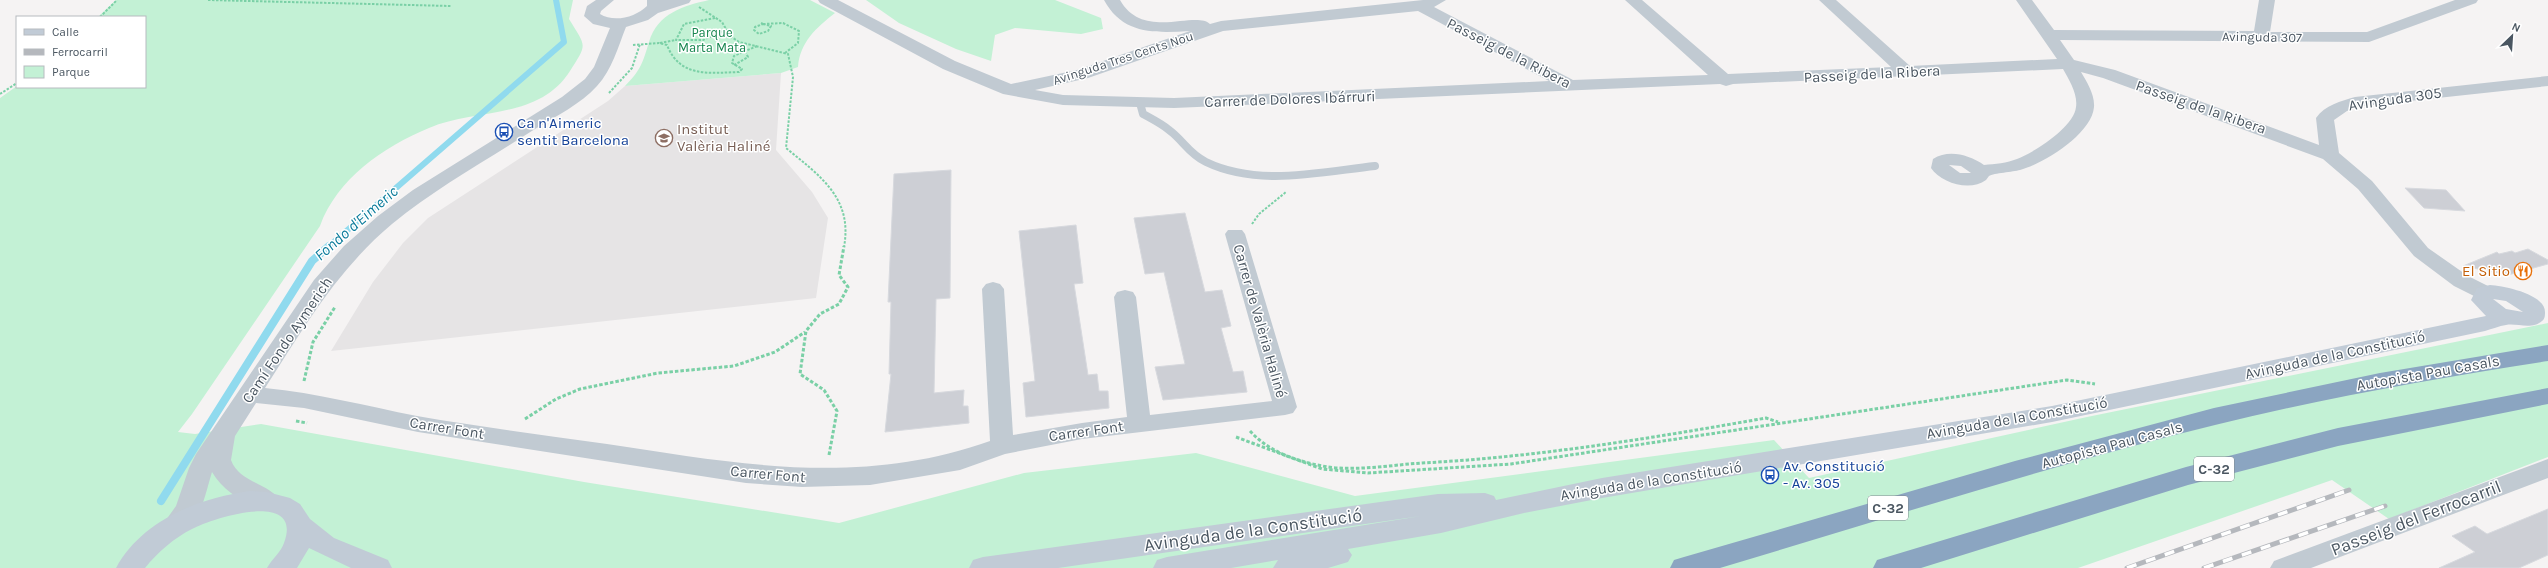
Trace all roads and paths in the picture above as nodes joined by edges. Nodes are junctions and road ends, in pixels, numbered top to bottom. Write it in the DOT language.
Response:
graph roads {
  1 [pos="116,0"];
  2 [pos="208,0"];
  3 [pos="606,0"];
  4 [pos="826,0"];
  5 [pos="1112,0"];
  6 [pos="1438,0"];
  7 [pos="1632,0"];
  8 [pos="1827,0"];
  9 [pos="2024,0"];
  10 [pos="2267,0"];
  11 [pos="2470,0"];
  12 [pos="689,2"];
  13 [pos="655,5"];
  14 [pos="451,6"];
  15 [pos="590,6"];
  16 [pos="1421,6"];
  17 [pos="101,16"];
  18 [pos="716,18"];
  19 [pos="620,22"];
  20 [pos="761,23"];
  21 [pos="1221,26"];
  22 [pos="728,29"];
  23 [pos="2047,35"];
  24 [pos="2261,36"];
  25 [pos="676,40"];
  26 [pos="659,43"];
  27 [pos="758,46"];
  28 [pos="746,53"];
  29 [pos="785,53"];
  30 [pos="2068,64"];
  31 [pos="734,65"];
  32 [pos="1907,72"];
  33 [pos="1726,81"];
  34 [pos="2548,81"];
  35 [pos="16,84"];
  36 [pos="1572,88"];
  37 [pos="1008,90"];
  38 [pos="0,94"];
  39 [pos="604,97"];
  40 [pos="1140,103"];
  41 [pos="2330,155"];
  42 [pos="1375,166"];
  43 [pos="1980,171"];
  44 [pos="1288,190"];
  45 [pos="1235,234"];
  46 [pos="993,289"];
  47 [pos="2485,293"];
  48 [pos="1125,298"];
  49 [pos="336,304"];
  50 [pos="2541,309"];
  51 [pos="2507,316"];
  52 [pos="806,331"];
  53 [pos="2548,353"];
  54 [pos="306,379"];
  55 [pos="2098,384"];
  56 [pos="251,395"];
  57 [pos="2548,396"];
  58 [pos="1284,407"];
  59 [pos="1236,411"];
  60 [pos="1779,422"];
  61 [pos="1139,424"];
  62 [pos="223,435"];
  63 [pos="502,437"];
  64 [pos="1236,437"];
  65 [pos="1002,446"];
  66 [pos="2548,468"];
  67 [pos="823,477"];
  68 [pos="268,502"];
  69 [pos="1524,503"];
  70 [pos="1441,523"];
  71 [pos="301,526"];
  72 [pos="174,527"];
  73 [pos="131,565"];
  74 [pos="1212,565"];
  75 [pos="281,568"];
  76 [pos="378,568"];
  77 [pos="983,568"];
  78 [pos="1025,568"];
  79 [pos="1167,568"];
  80 [pos="1287,568"];
  81 [pos="1684,568"];
  82 [pos="1887,568"];
  83 [pos="2283,568"];
  1 -- 17 [label="path"];
  2 -- 14 [label="path"];
  3 -- 15 [label="street"];
  4 -- 37 [label="street"];
  5 -- 21 [label="street"];
  6 -- 16 [label="street, Avinguda Tres Cents Nou"];
  7 -- 33 [label="street"];
  8 -- 32 [label="street"];
  9 -- 23 [label="street"];
  10 -- 24 [label="street"];
  11 -- 24 [label="street, Avinguda 307"];
  12 -- 13 [label="street"];
  12 -- 18 [label="path"];
  13 -- 19 [label="street"];
  15 -- 19 [label="street"];
  16 -- 21 [label="street, Avinguda Tres Cents Nou"];
  16 -- 36 [label="street, Passeig de la Ribera"];
  18 -- 22 [label="path"];
  18 -- 25 [label="path"];
  19 -- 56 [label="street, Camí Fondo Aymerich"];
  20 -- 20 [label="path"];
  20 -- 29 [label="path"];
  21 -- 37 [label="street, Avinguda Tres Cents Nou"];
  22 -- 25 [label="path"];
  22 -- 27 [label="path"];
  23 -- 24 [label="street, Avinguda 307"];
  23 -- 30 [label="street"];
  25 -- 26 [label="path"];
  26 -- 31 [label="path"];
  26 -- 39 [label="path"];
  27 -- 28 [label="path"];
  27 -- 29 [label="path"];
  28 -- 31 [label="path"];
  28 -- 31 [label="path"];
  29 -- 52 [label="path"];
  30 -- 32 [label="street, Passeig de la Ribera"];
  30 -- 41 [label="street, Passeig de la Ribera"];
  30 -- 43 [label="street"];
  32 -- 33 [label="street, Passeig de la Ribera"];
  33 -- 36 [label="street, Passeig de la Ribera"];
  34 -- 41 [label="street, Avinguda 305"];
  35 -- 38 [label="path"];
  36 -- 40 [label="street, Carrer de Dolores Ibárruri"];
  37 -- 40 [label="street, Carrer de Dolores Ibárruri"];
  40 -- 42 [label="lane"];
  41 -- 47 [label="street"];
  44 -- 45 [label="path"];
  45 -- 58 [label="street, Carrer de Valèria Haliné"];
  46 -- 65 [label="street"];
  47 -- 50 [label="street, Avinguda de la Constitució"];
  47 -- 51 [label="street, Avinguda de la Constitució"];
  48 -- 61 [label="street"];
  49 -- 54 [label="path"];
  50 -- 51 [label="street, Avinguda de la Constitució"];
  51 -- 69 [label="street, Avinguda de la Constitució"];
  52 -- 63 [label="path"];
  52 -- 67 [label="path"];
  53 -- 81 [label="highway, Autopista Pau Casals / C-32"];
  55 -- 60 [label="path"];
  56 -- 62 [label="street, Camí Fondo Aymerich"];
  56 -- 63 [label="street, Carrer Font"];
  57 -- 82 [label="highway, C-32"];
  58 -- 59 [label="street, Carrer Font"];
  59 -- 60 [label="path"];
  59 -- 61 [label="street, Carrer Font"];
  60 -- 64 [label="path"];
  61 -- 65 [label="street, Carrer Font"];
  62 -- 68 [label="street, Camí Fondo Aymerich"];
  62 -- 72 [label="street"];
  63 -- 67 [label="street, Carrer Font"];
  65 -- 67 [label="street, Carrer Font"];
  66 -- 83 [label="street, Passeig del Ferrocarril"];
  68 -- 71 [label="street"];
  68 -- 72 [label="street"];
  69 -- 70 [label="street, Avinguda de la Constitució"];
  69 -- 77 [label="street, Avinguda de la Constitució"];
  70 -- 74 [label="street, Avinguda de la Constitució"];
  70 -- 80 [label="street"];
  71 -- 75 [label="street"];
  71 -- 76 [label="street"];
  72 -- 73 [label="street"];
  74 -- 78 [label="street"];
  74 -- 79 [label="street, Avinguda de la Constitució"];
}
